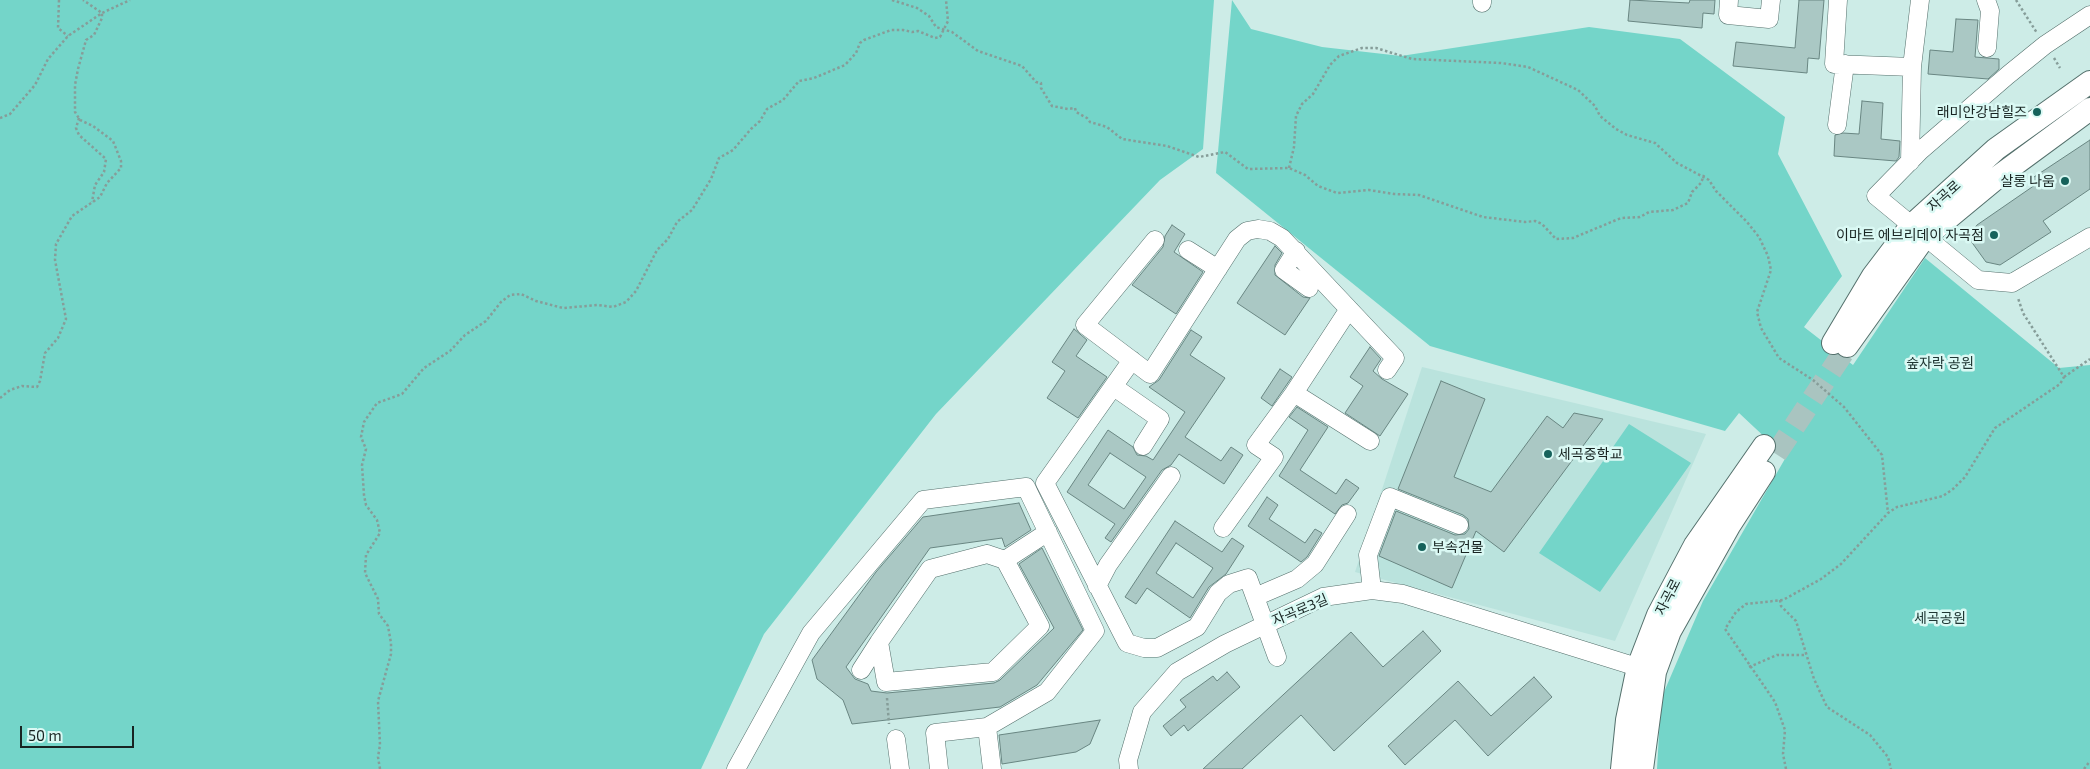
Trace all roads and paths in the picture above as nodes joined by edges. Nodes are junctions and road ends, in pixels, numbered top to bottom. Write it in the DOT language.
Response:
graph roads {
  1 [pos="59,0"];
  2 [pos="83,0"];
  3 [pos="130,0"];
  4 [pos="892,0"];
  5 [pos="946,0"];
  6 [pos="1729,0"];
  7 [pos="1771,0"];
  8 [pos="1838,0"];
  9 [pos="1920,0"];
  10 [pos="1986,0"];
  11 [pos="102,13"];
  12 [pos="2090,15"];
  13 [pos="945,30"];
  14 [pos="68,36"];
  15 [pos="1987,48"];
  16 [pos="1844,64"];
  17 [pos="1912,67"];
  18 [pos="2090,82"];
  19 [pos="2090,109"];
  20 [pos="0,118"];
  21 [pos="79,118"];
  22 [pos="1837,125"];
  23 [pos="1910,162"];
  24 [pos="1289,168"];
  25 [pos="1704,175"];
  26 [pos="92,202"];
  27 [pos="1917,232"];
  28 [pos="2090,237"];
  29 [pos="1155,240"];
  30 [pos="1188,250"];
  31 [pos="1296,251"];
  32 [pos="1218,269"];
  33 [pos="2012,283"];
  34 [pos="1310,288"];
  35 [pos="1349,308"];
  36 [pos="1840,345"];
  37 [pos="2090,359"];
  38 [pos="1132,360"];
  39 [pos="1387,370"];
  40 [pos="2064,377"];
  41 [pos="1114,387"];
  42 [pos="1294,393"];
  43 [pos="0,398"];
  44 [pos="1370,441"];
  45 [pos="1142,446"];
  46 [pos="1770,450"];
  47 [pos="1171,476"];
  48 [pos="1888,513"];
  49 [pos="1347,514"];
  50 [pos="1460,526"];
  51 [pos="1223,528"];
  52 [pos="1048,532"];
  53 [pos="1005,560"];
  54 [pos="1097,586"];
  55 [pos="1372,590"];
  56 [pos="1254,597"];
  57 [pos="1780,600"];
  58 [pos="1265,624"];
  59 [pos="879,642"];
  60 [pos="1805,655"];
  61 [pos="1277,657"];
  62 [pos="1750,667"];
  63 [pos="861,670"];
  64 [pos="1646,670"];
  65 [pos="886,690"];
  66 [pos="889,720"];
  67 [pos="987,727"];
  68 [pos="896,739"];
  69 [pos="2090,761"];
  70 [pos="380,769"];
  71 [pos="736,769"];
  72 [pos="900,769"];
  73 [pos="939,769"];
  74 [pos="992,769"];
  75 [pos="1129,769"];
  76 [pos="1622,769"];
  77 [pos="1642,769"];
  78 [pos="1786,769"];
  79 [pos="1891,769"];
  80 [pos="2084,769"];
  1 -- 14 [label="path"];
  2 -- 11 [label="path"];
  3 -- 11 [label="path"];
  4 -- 13 [label="path"];
  5 -- 13 [label="path"];
  6 -- 7 [label="street"];
  8 -- 16 [label="street"];
  9 -- 17 [label="street"];
  10 -- 15 [label="street"];
  11 -- 14 [label="path"];
  11 -- 21 [label="path"];
  12 -- 23 [label="street"];
  13 -- 24 [label="path"];
  13 -- 70 [label="path"];
  14 -- 20 [label="path"];
  16 -- 17 [label="street"];
  16 -- 22 [label="street"];
  17 -- 23 [label="street"];
  18 -- 27 [label="main road, 자곡로"];
  19 -- 27 [label="main road, 자곡로"];
  21 -- 26 [label="path"];
  21 -- 26 [label="path"];
  23 -- 27 [label="street"];
  24 -- 25 [label="path"];
  24 -- 25 [label="path"];
  25 -- 48 [label="path"];
  26 -- 43 [label="path"];
  27 -- 33 [label="street"];
  27 -- 36 [label="main road, 자곡로"];
  28 -- 33 [label="street"];
  29 -- 38 [label="street"];
  30 -- 32 [label="street"];
  31 -- 32 [label="street"];
  31 -- 34 [label="street"];
  31 -- 35 [label="street"];
  32 -- 38 [label="street"];
  33 -- 40 [label="path"];
  35 -- 39 [label="street"];
  35 -- 42 [label="street"];
  37 -- 40 [label="path"];
  38 -- 41 [label="street"];
  40 -- 48 [label="path"];
  41 -- 45 [label="street"];
  41 -- 54 [label="street"];
  42 -- 44 [label="street"];
  42 -- 51 [label="street"];
  46 -- 64 [label="main road, 자곡로"];
  47 -- 54 [label="street"];
  48 -- 57 [label="path"];
  49 -- 56 [label="street"];
  50 -- 55 [label="street"];
  52 -- 53 [label="street"];
  52 -- 67 [label="street"];
  52 -- 71 [label="street"];
  53 -- 59 [label="street"];
  53 -- 59 [label="street"];
  54 -- 56 [label="street"];
  55 -- 58 [label="street, 자곡로3길"];
  55 -- 64 [label="street, 자곡로3길"];
  56 -- 58 [label="street"];
  57 -- 60 [label="path"];
  57 -- 62 [label="path"];
  58 -- 61 [label="street"];
  58 -- 75 [label="street, 자곡로3길"];
  59 -- 63 [label="street"];
  60 -- 62 [label="path"];
  60 -- 79 [label="path"];
  62 -- 78 [label="path"];
  64 -- 76 [label="main road, 자곡로"];
  64 -- 77 [label="main road, 자곡로"];
  65 -- 66 [label="path"];
  67 -- 73 [label="street"];
  67 -- 74 [label="street"];
  68 -- 72 [label="street"];
  69 -- 80 [label="path"];
}
